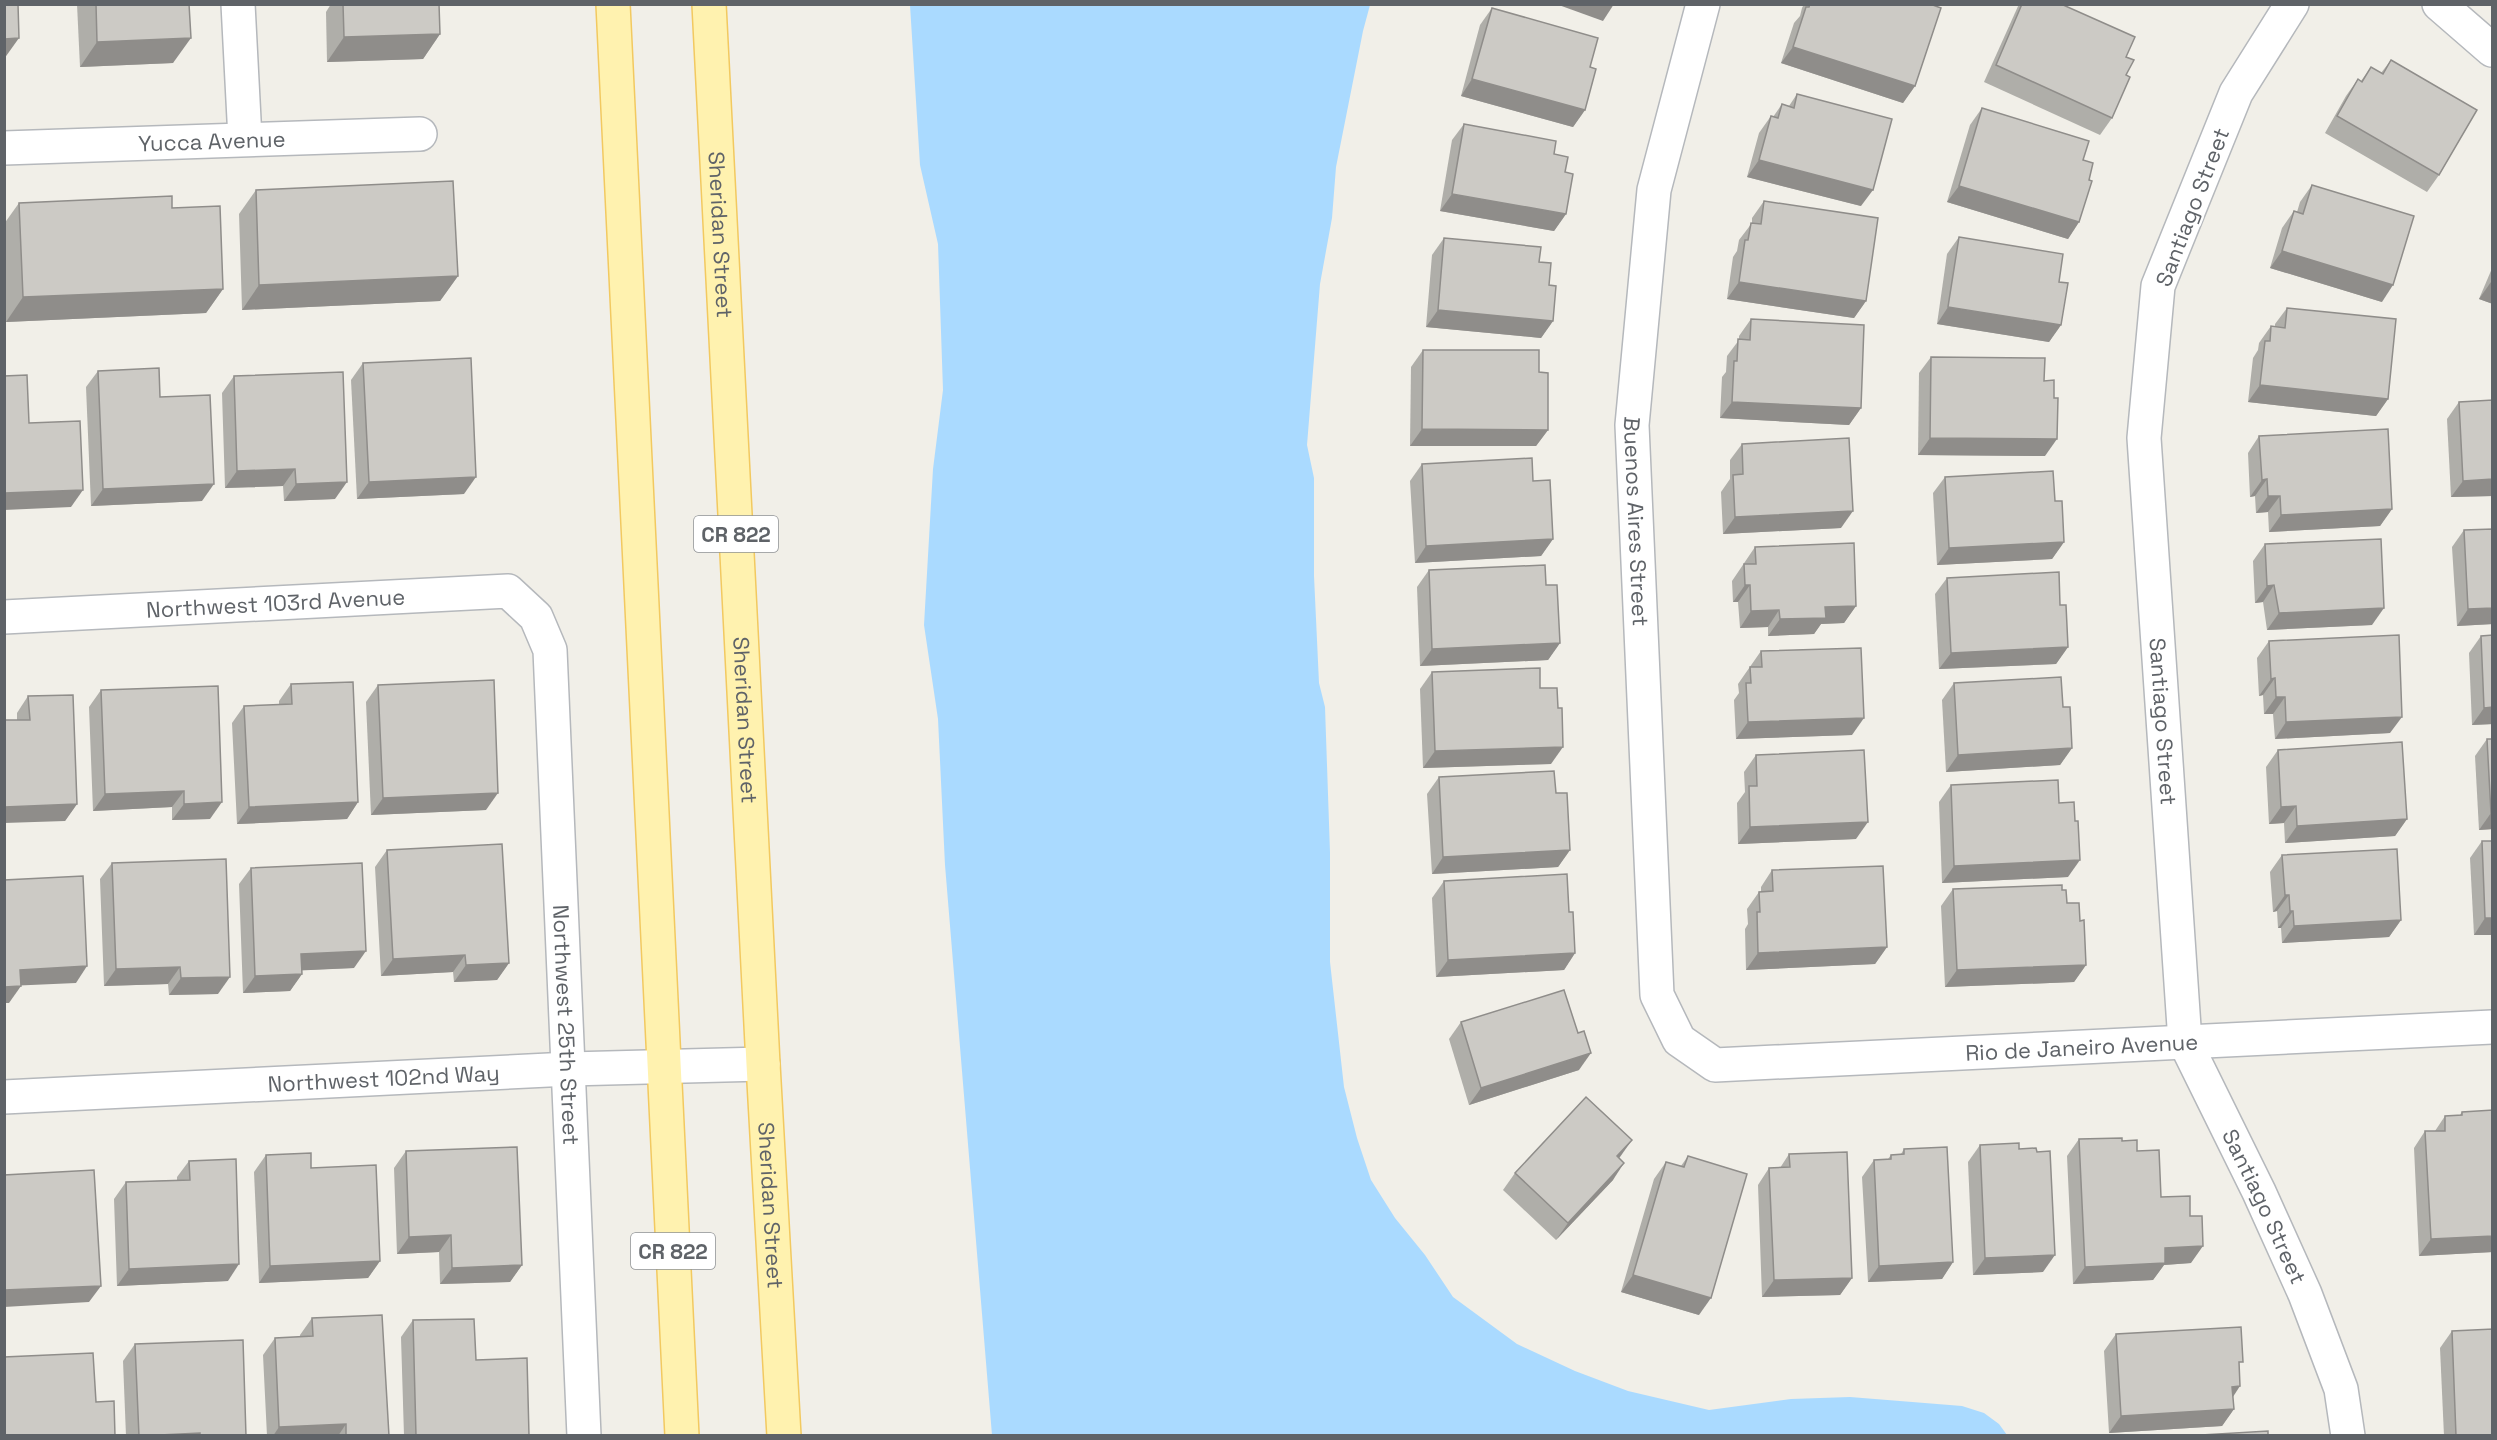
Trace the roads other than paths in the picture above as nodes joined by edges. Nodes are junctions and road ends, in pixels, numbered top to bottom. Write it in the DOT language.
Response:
graph roads {
  1 [pos="238,4"];
  2 [pos="613,4"];
  3 [pos="709,4"];
  4 [pos="1703,4"];
  5 [pos="2292,4"];
  6 [pos="2439,4"];
  7 [pos="2493,50"];
  8 [pos="420,134"];
  9 [pos="245,139"];
  10 [pos="4,148"];
  11 [pos="4,616"];
  12 [pos="537,617"];
  13 [pos="2493,1027"];
  14 [pos="1679,1040"];
  15 [pos="2185,1042"];
  16 [pos="762,1064"];
  17 [pos="664,1066"];
  18 [pos="569,1069"];
  19 [pos="4,1097"];
  20 [pos="584,1436"];
  21 [pos="682,1436"];
  22 [pos="784,1436"];
  23 [pos="2348,1436"];
  1 -- 9 [label="street"];
  2 -- 17 [label="main road, CR 822"];
  3 -- 16 [label="main road, Sheridan Street / CR 822"];
  4 -- 14 [label="street, Buenos Aires Street"];
  5 -- 15 [label="street, Santiago Street"];
  6 -- 7 [label="street"];
  8 -- 9 [label="street, Yucca Avenue"];
  9 -- 10 [label="street, Yucca Avenue"];
  11 -- 12 [label="street, Northwest 103rd Avenue"];
  12 -- 18 [label="street, Northwest 25th Street"];
  13 -- 15 [label="street, Rio de Janeiro Avenue"];
  14 -- 15 [label="street, Rio de Janeiro Avenue"];
  15 -- 23 [label="street, Santiago Street"];
  16 -- 17 [label="street, Northwest 102nd Way"];
  16 -- 22 [label="main road, Sheridan Street / CR 822"];
  17 -- 18 [label="street, Northwest 102nd Way"];
  17 -- 21 [label="main road, CR 822"];
  18 -- 19 [label="street, Northwest 102nd Way"];
  18 -- 20 [label="street, Northwest 25th Street"];
}
